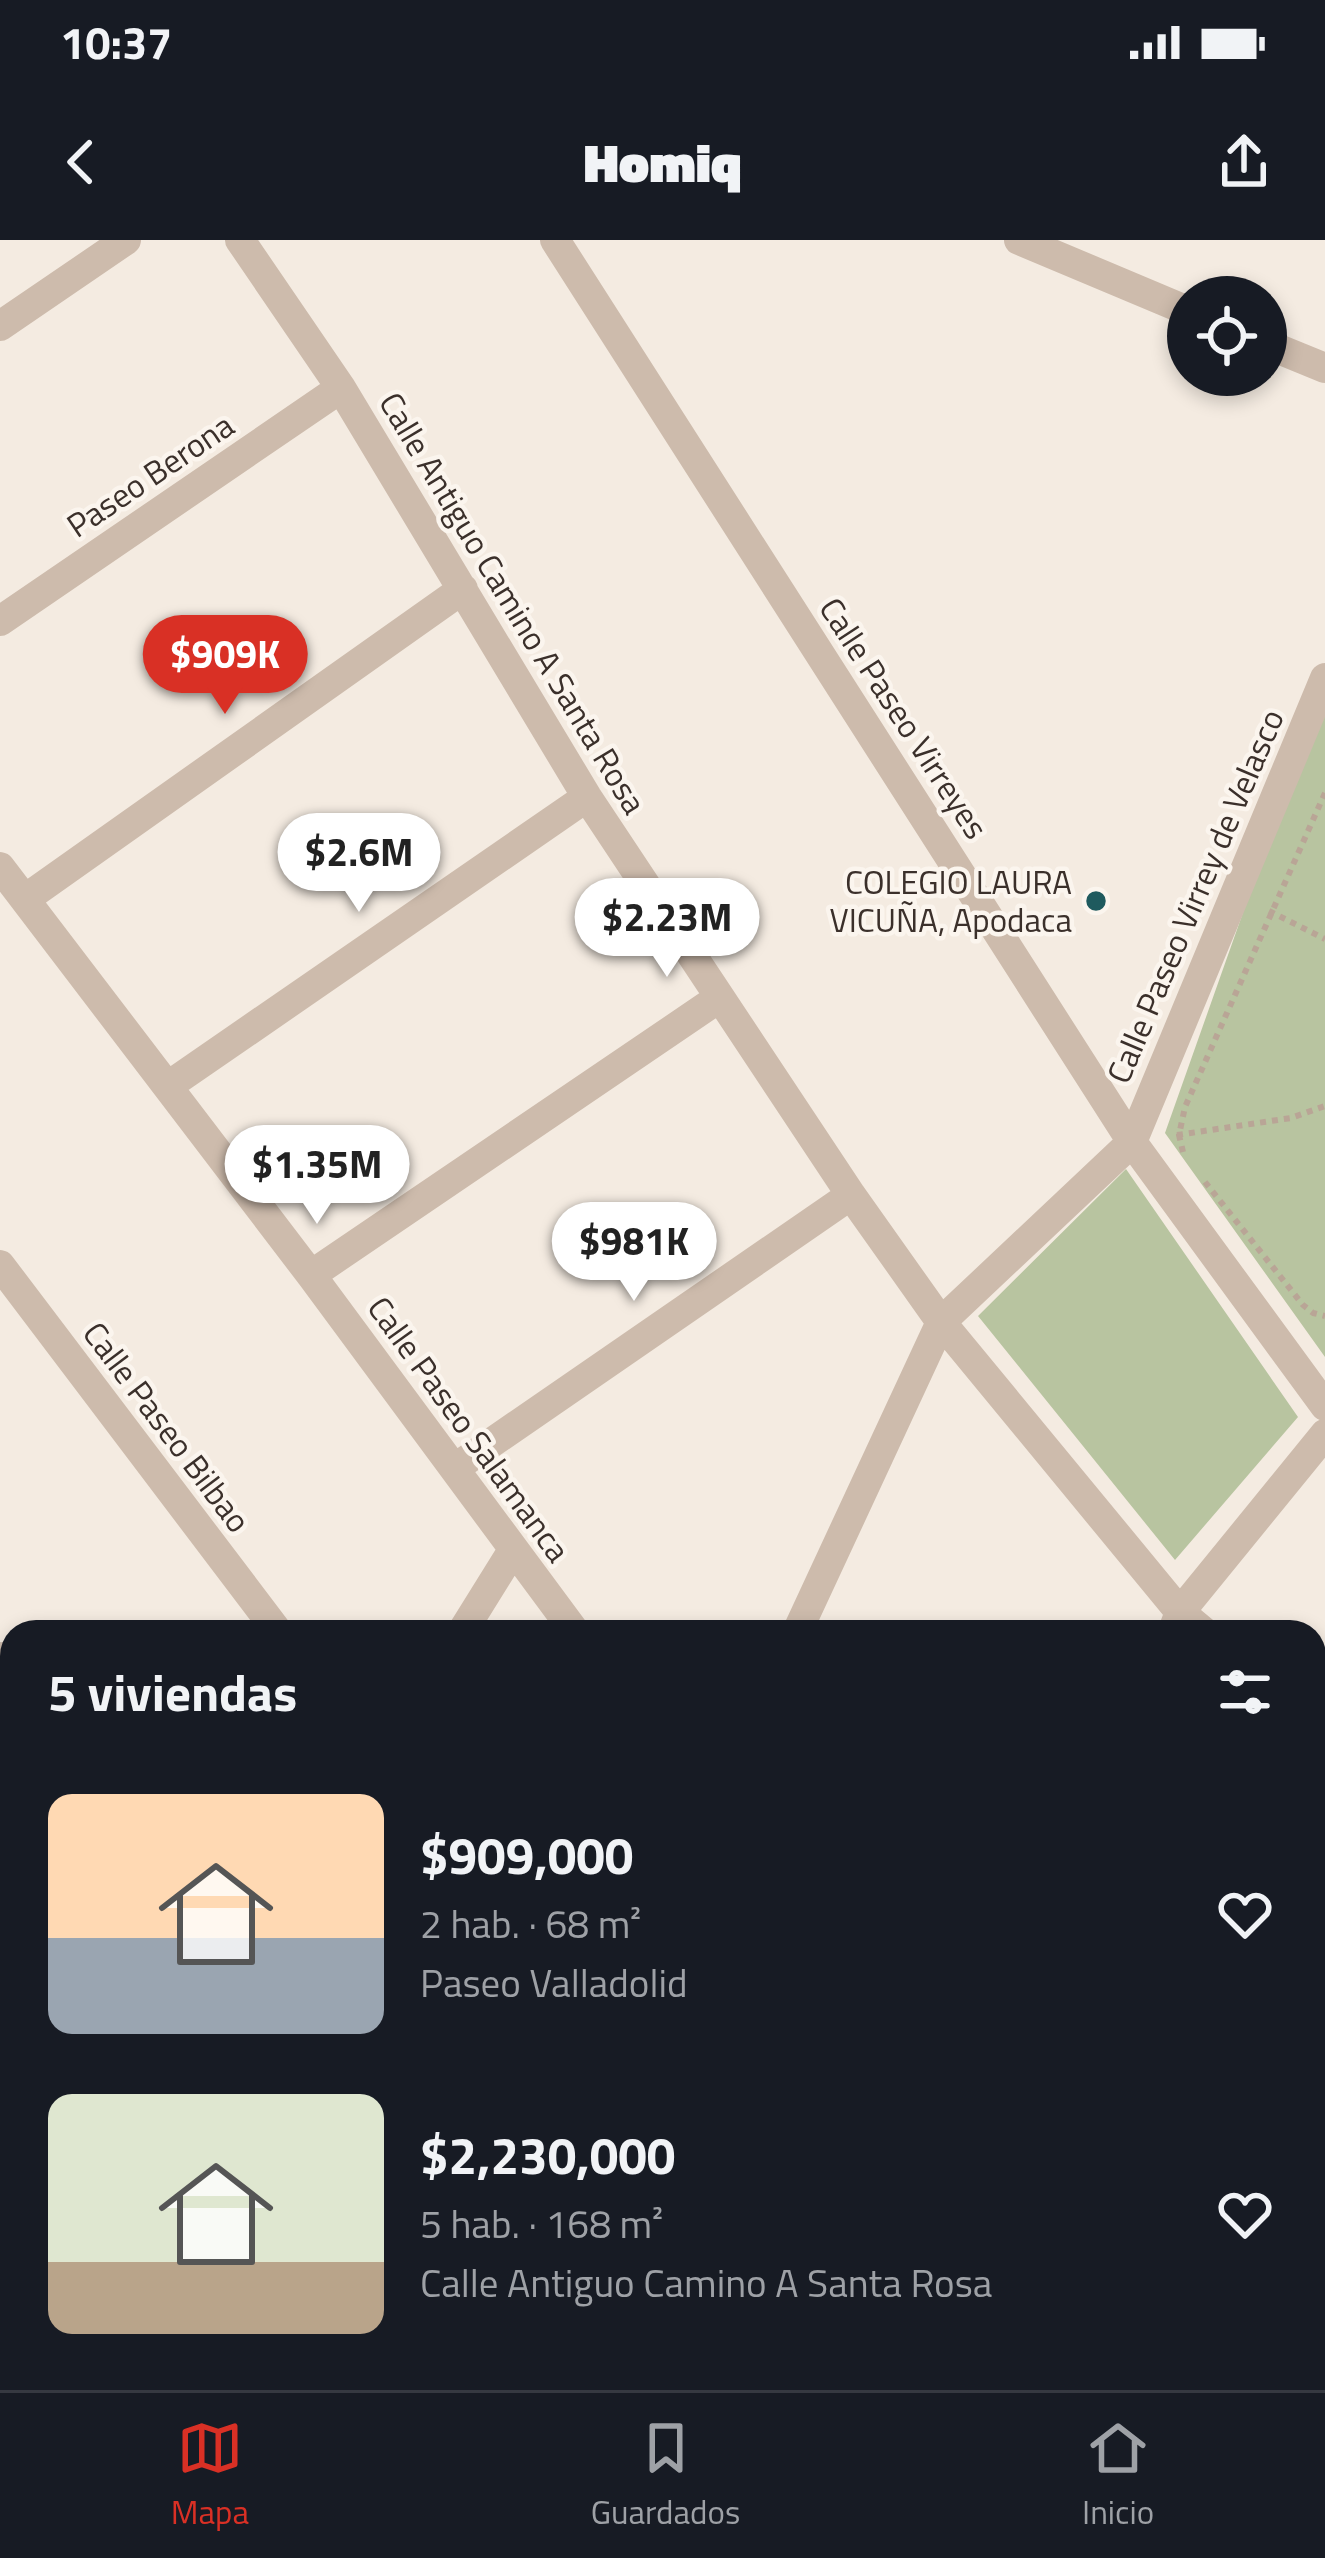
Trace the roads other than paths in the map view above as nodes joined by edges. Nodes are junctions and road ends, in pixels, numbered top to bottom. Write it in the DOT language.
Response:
graph roads {
  1 [pos="126,240"];
  2 [pos="240,240"];
  3 [pos="555,240"];
  4 [pos="1019,240"];
  5 [pos="1167,302"];
  6 [pos="0,326"];
  7 [pos="1287,353"];
  8 [pos="1325,368"];
  9 [pos="341,388"];
  10 [pos="463,590"];
  11 [pos="0,622"];
  12 [pos="1325,679"];
  13 [pos="587,797"];
  14 [pos="0,867"];
  15 [pos="25,899"];
  16 [pos="719,998"];
  17 [pos="168,1086"];
  18 [pos="1132,1142"];
  19 [pos="851,1195"];
  20 [pos="0,1264"];
  21 [pos="311,1275"];
  22 [pos="941,1322"];
  23 [pos="1325,1406"];
  24 [pos="1325,1434"];
  25 [pos="454,1468"];
  26 [pos="513,1550"];
  27 [pos="269,1620"];
  28 [pos="469,1620"];
  29 [pos="566,1620"];
  30 [pos="802,1620"];
  31 [pos="1182,1620"];
  32 [pos="1190,1620"];
  1 -- 6 [label="street"];
  2 -- 9 [label="street, Calle Antiguo Camino A Santa Rosa"];
  3 -- 18 [label="street, Calle Paseo Virreyes"];
  4 -- 5 [label="street"];
  7 -- 8 [label="street"];
  9 -- 10 [label="street, Calle Antiguo Camino A Santa Rosa"];
  9 -- 11 [label="street, Paseo Berona"];
  10 -- 13 [label="street, Calle Antiguo Camino A Santa Rosa"];
  10 -- 15 [label="street"];
  12 -- 18 [label="street, Calle Paseo Virrey de Velasco"];
  13 -- 16 [label="street, Calle Antiguo Camino A Santa Rosa"];
  13 -- 17 [label="street"];
  14 -- 15 [label="street, Calle Paseo Salamanca"];
  15 -- 17 [label="street, Calle Paseo Salamanca"];
  16 -- 19 [label="street, Calle Antiguo Camino A Santa Rosa"];
  16 -- 21 [label="street"];
  17 -- 21 [label="street, Calle Paseo Salamanca"];
  18 -- 22 [label="street"];
  18 -- 23 [label="street, Calle Paseo Virreyes"];
  19 -- 22 [label="street, Calle Antiguo Camino A Santa Rosa"];
  19 -- 25 [label="street"];
  20 -- 27 [label="street, Calle Paseo Bilbao"];
  21 -- 25 [label="street, Calle Paseo Salamanca"];
  22 -- 30 [label="street"];
  22 -- 31 [label="street, Calle Antiguo Camino A Santa Rosa"];
  24 -- 32 [label="street"];
  25 -- 26 [label="street, Calle Paseo Salamanca"];
  26 -- 28 [label="street"];
  26 -- 29 [label="street, Calle Paseo Salamanca"];
}
